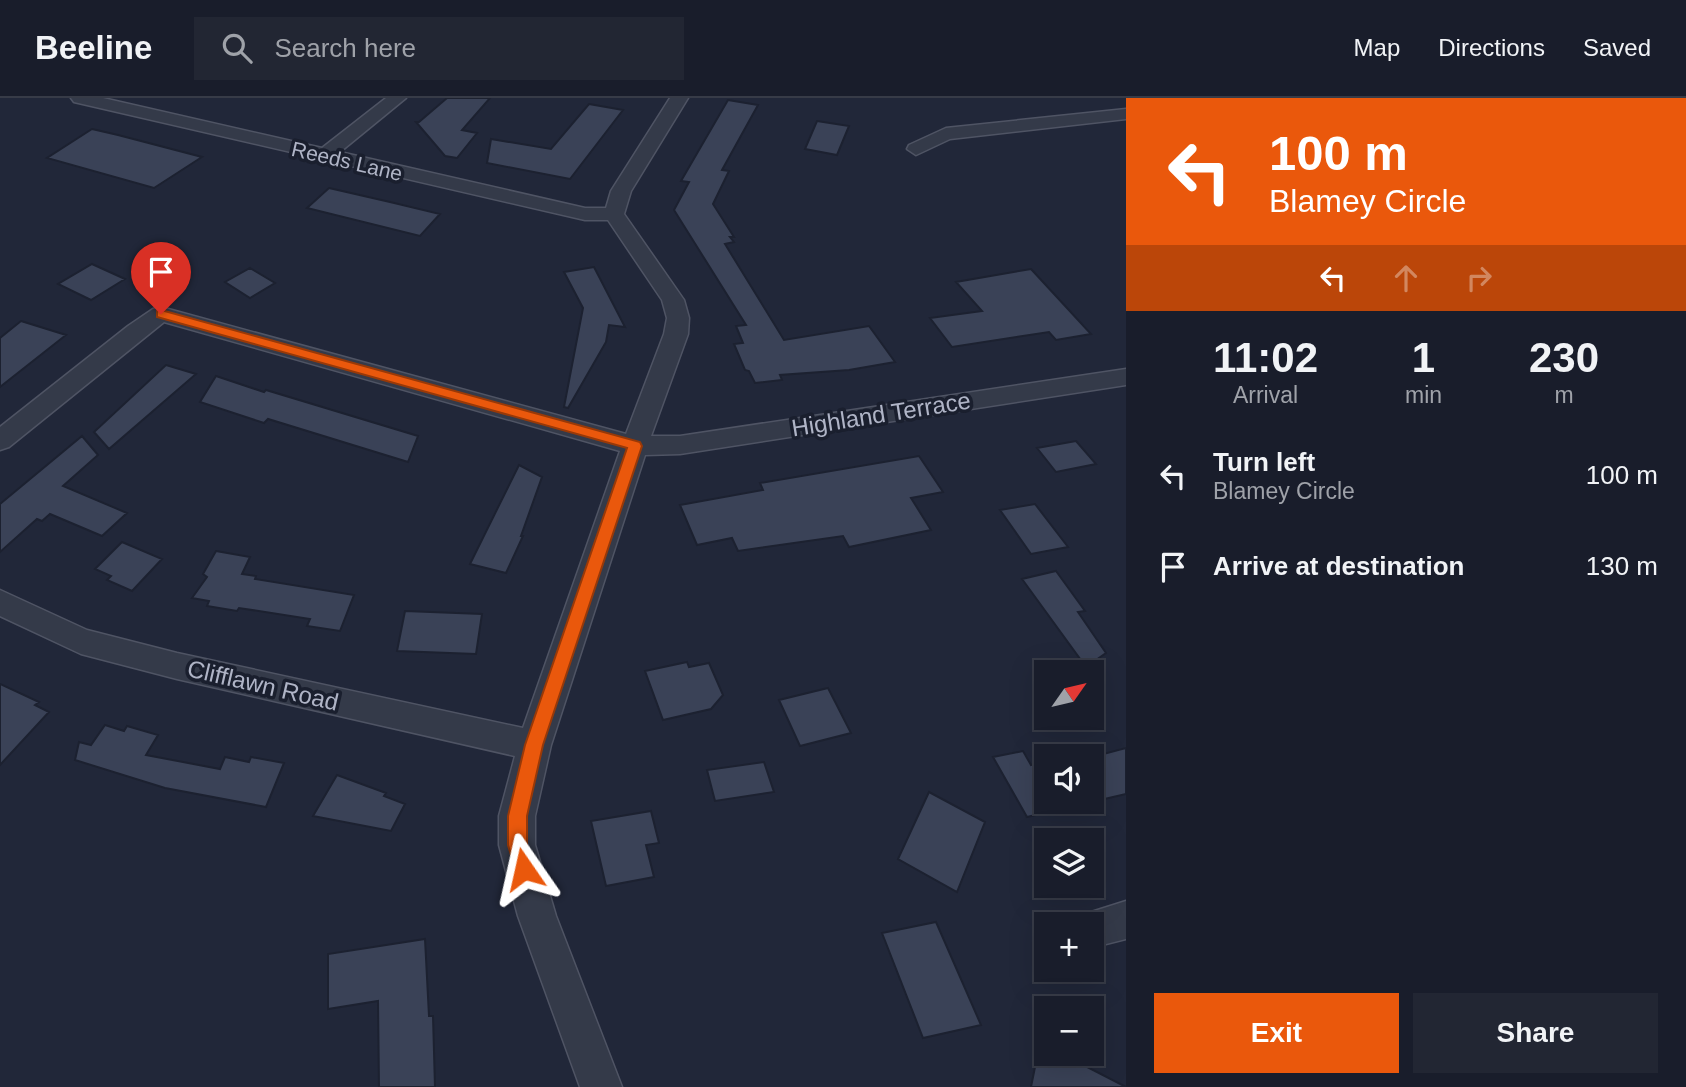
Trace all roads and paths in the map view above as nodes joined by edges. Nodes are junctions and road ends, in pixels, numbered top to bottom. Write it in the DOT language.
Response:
graph roads {
  1 [pos="80,98"];
  2 [pos="152,98"];
  3 [pos="397,98"];
  4 [pos="679,98"];
  5 [pos="131,111"];
  6 [pos="1126,114"];
  7 [pos="916,149"];
  8 [pos="324,156"];
  9 [pos="614,214"];
  10 [pos="1126,377"];
  11 [pos="0,440"];
  12 [pos="635,446"];
  13 [pos="0,601"];
  14 [pos="534,745"];
  15 [pos="601,1087"];
  1 -- 5 [label="street, Reeds Lane"];
  2 -- 5 [label="street"];
  3 -- 8 [label="street"];
  4 -- 9 [label="street"];
  5 -- 8 [label="street, Reeds Lane"];
  6 -- 7 [label="street"];
  8 -- 9 [label="street, Reeds Lane"];
  9 -- 12 [label="street"];
  10 -- 12 [label="street, Highland Terrace"];
  11 -- 12 [label="street, Highland Terrace"];
  12 -- 14 [label="street"];
  13 -- 14 [label="street, Clifflawn Road"];
  14 -- 15 [label="street"];
}
